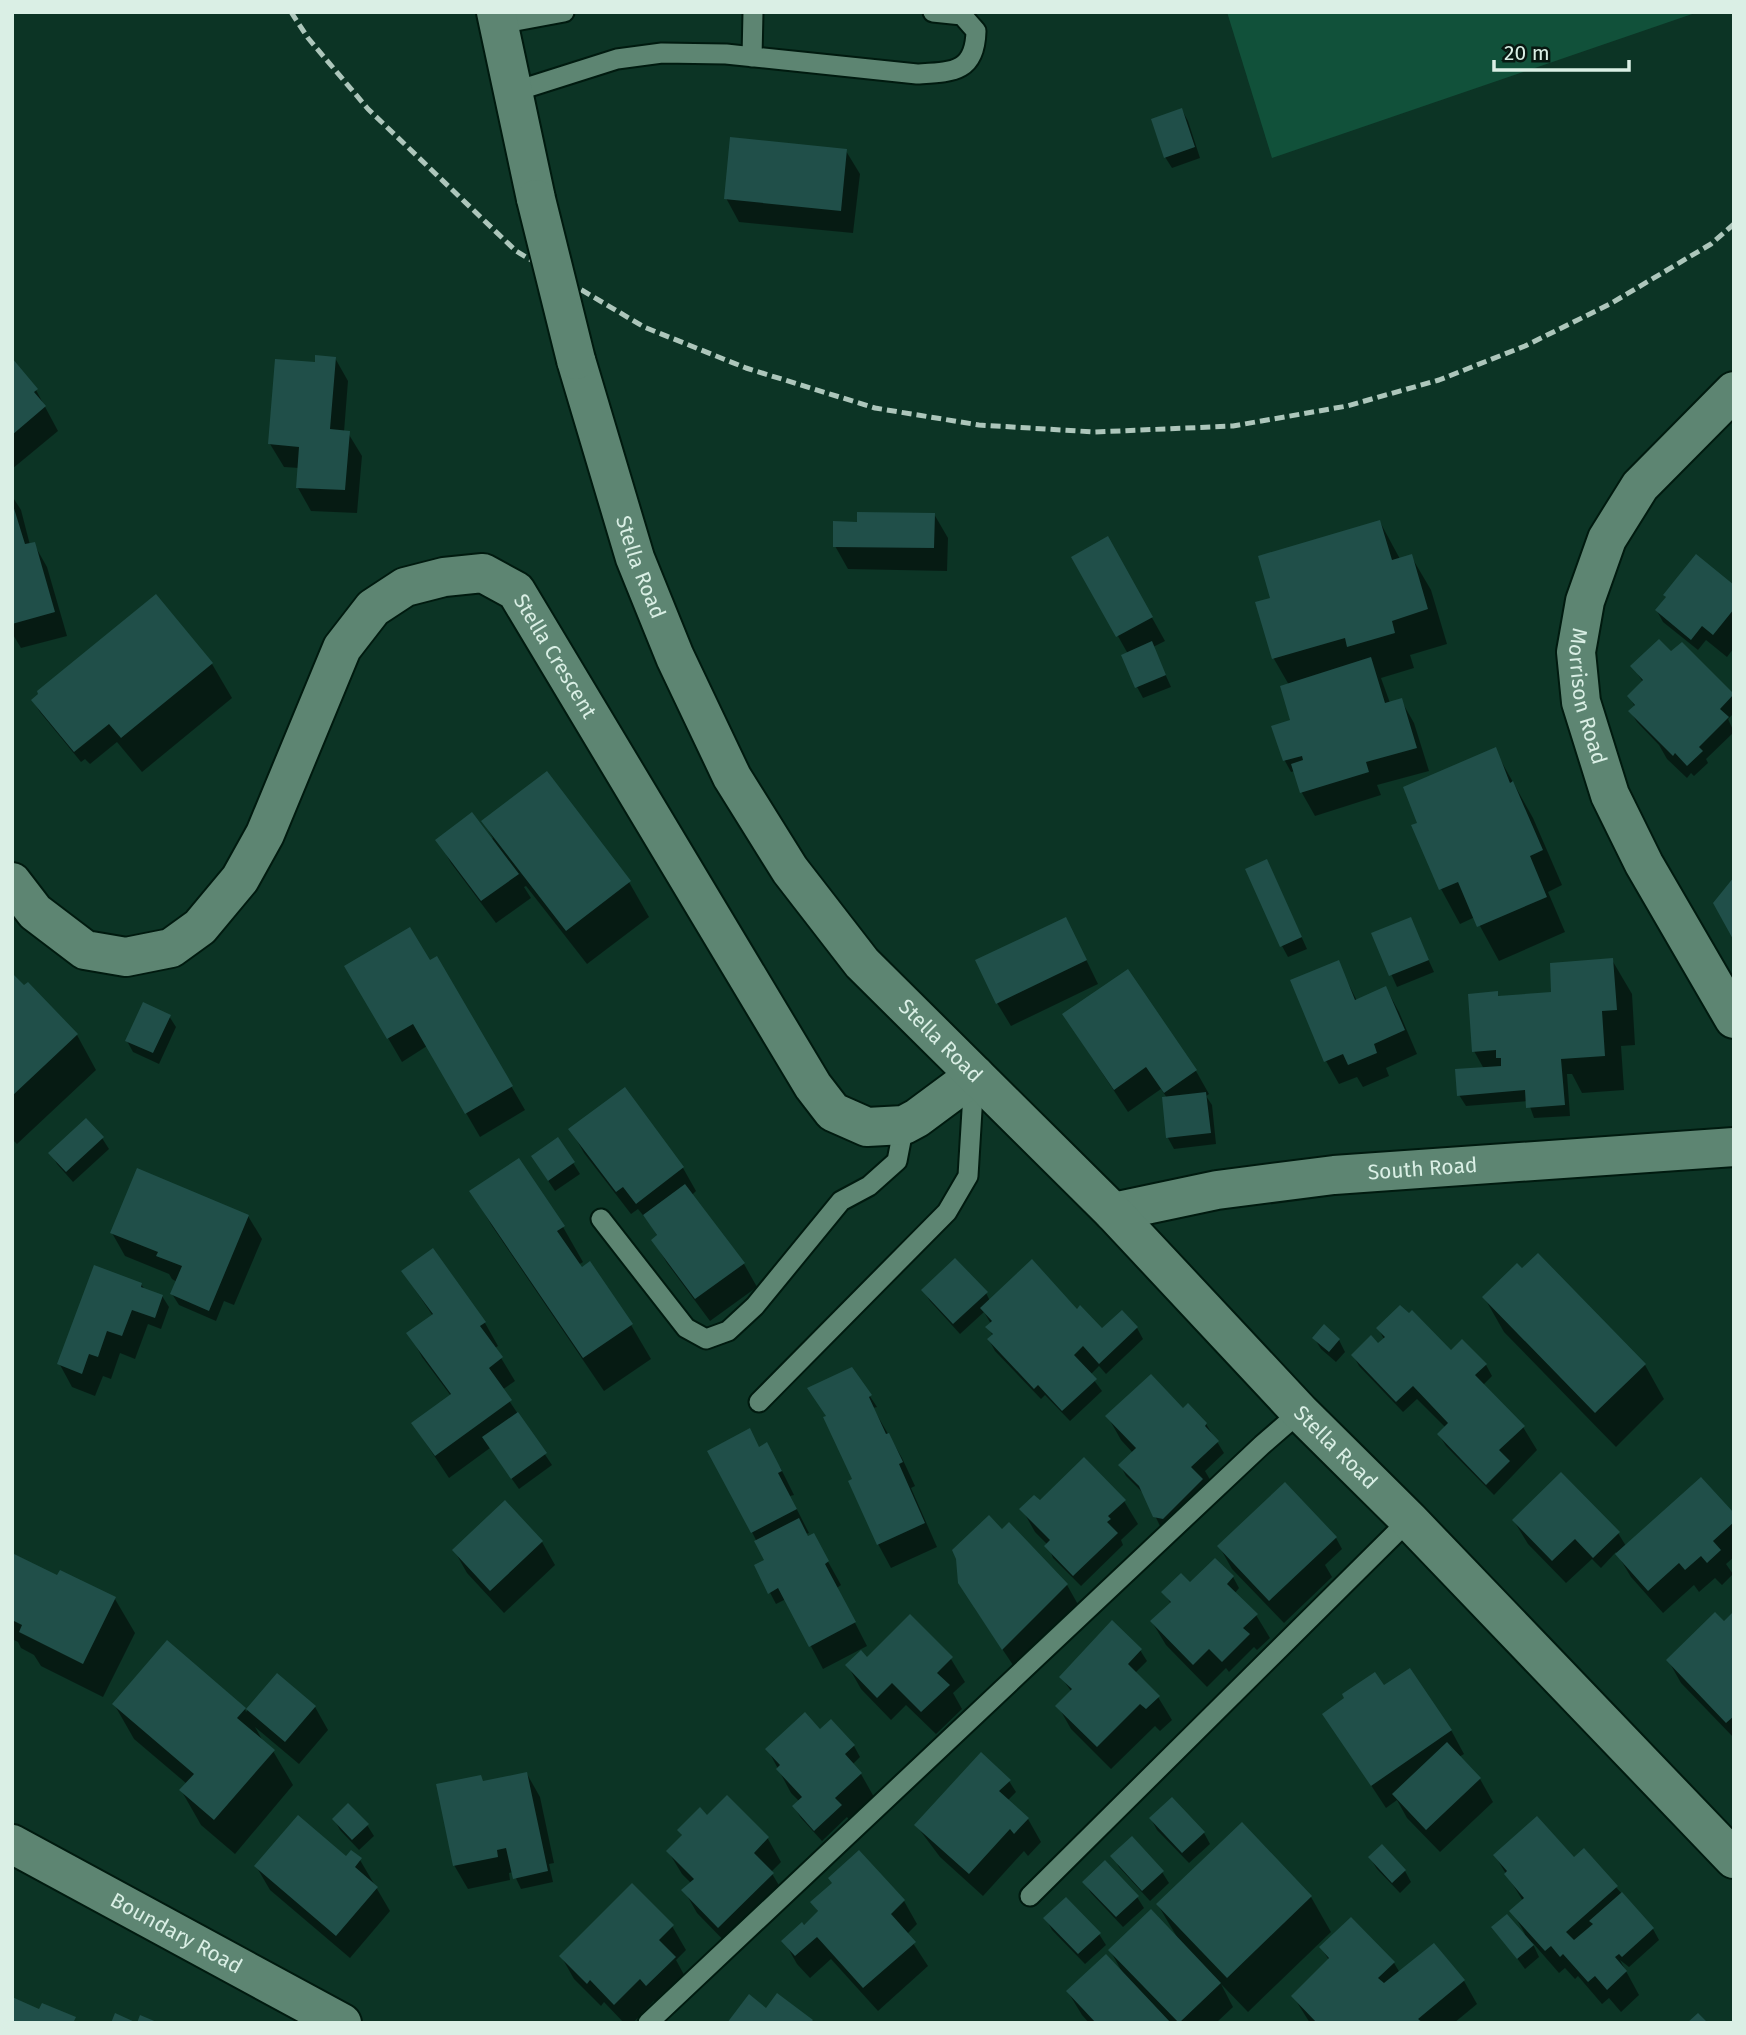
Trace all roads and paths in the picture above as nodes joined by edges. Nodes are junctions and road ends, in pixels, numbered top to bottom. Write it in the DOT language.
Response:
graph roads {
  1 [pos="564,12"];
  2 [pos="753,12"];
  3 [pos="933,12"];
  4 [pos="497,18"];
  5 [pos="752,57"];
  6 [pos="513,92"];
  7 [pos="1734,391"];
  8 [pos="12,882"];
  9 [pos="1734,1019"];
  10 [pos="975,1075"];
  11 [pos="904,1125"];
  12 [pos="1734,1147"];
  13 [pos="1113,1212"];
  14 [pos="601,1219"];
  15 [pos="760,1402"];
  16 [pos="1300,1412"];
  17 [pos="1409,1520"];
  18 [pos="12,1844"];
  19 [pos="1734,1859"];
  20 [pos="1030,1896"];
  21 [pos="342,2023"];
  22 [pos="648,2023"];
  1 -- 4 [label="lane"];
  2 -- 5 [label="lane"];
  3 -- 5 [label="lane"];
  4 -- 6 [label="street, Stella Road"];
  5 -- 6 [label="lane"];
  6 -- 10 [label="street, Stella Road, bridge"];
  7 -- 9 [label="street, Morrison Road"];
  8 -- 11 [label="street, Stella Crescent"];
  10 -- 11 [label="street, Stella Crescent"];
  10 -- 13 [label="street, Stella Road"];
  10 -- 15 [label="lane"];
  11 -- 14 [label="lane"];
  12 -- 13 [label="street, South Road"];
  13 -- 16 [label="street, Stella Road"];
  16 -- 17 [label="street, Stella Road"];
  16 -- 22 [label="lane"];
  17 -- 19 [label="street, Stella Road"];
  17 -- 20 [label="lane"];
  18 -- 21 [label="street, Boundary Road"];
}
